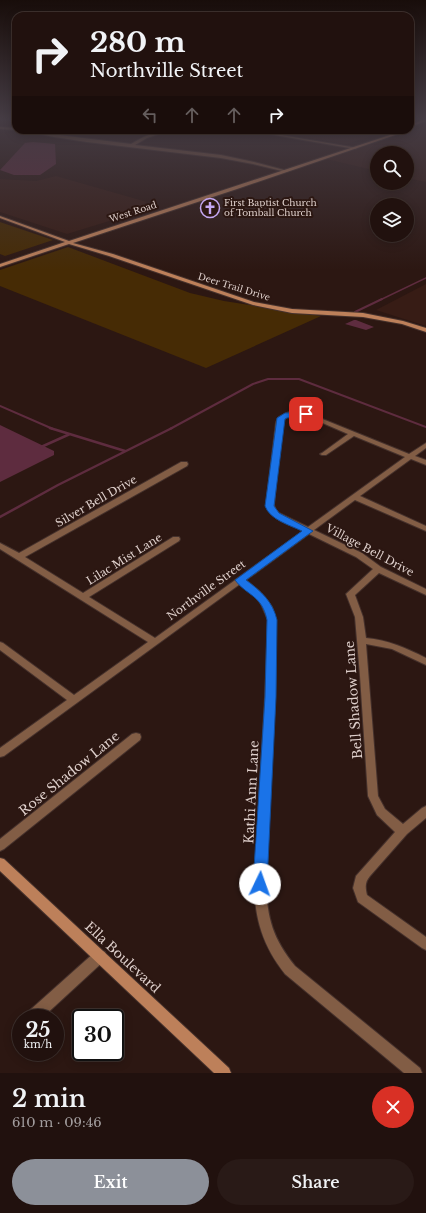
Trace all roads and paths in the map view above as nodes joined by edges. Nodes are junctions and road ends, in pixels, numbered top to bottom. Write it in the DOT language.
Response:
graph roads {
  1 [pos="270,170"];
  2 [pos="277,170"];
  3 [pos="289,170"];
  4 [pos="274,171"];
  5 [pos="281,171"];
  6 [pos="229,186"];
  7 [pos="236,188"];
  8 [pos="180,202"];
  9 [pos="185,204"];
  10 [pos="0,217"];
  11 [pos="126,219"];
  12 [pos="132,221"];
  13 [pos="34,229"];
  14 [pos="62,240"];
  15 [pos="70,241"];
  16 [pos="6,259"];
  17 [pos="0,261"];
  18 [pos="14,262"];
  19 [pos="0,266"];
  20 [pos="426,330"];
  21 [pos="354,433"];
  22 [pos="426,445"];
  23 [pos="324,454"];
  24 [pos="411,456"];
  25 [pos="426,463"];
  26 [pos="184,464"];
  27 [pos="355,497"];
  28 [pos="426,529"];
  29 [pos="309,531"];
  30 [pos="176,539"];
  31 [pos="0,545"];
  32 [pos="19,557"];
  33 [pos="378,569"];
  34 [pos="240,580"];
  35 [pos="426,592"];
  36 [pos="83,597"];
  37 [pos="362,641"];
  38 [pos="155,642"];
  39 [pos="0,645"];
  40 [pos="426,662"];
  41 [pos="74,700"];
  42 [pos="136,737"];
  43 [pos="0,753"];
  44 [pos="426,811"];
  45 [pos="403,830"];
  46 [pos="0,846"];
  47 [pos="0,863"];
  48 [pos="426,944"];
  49 [pos="100,956"];
  50 [pos="42,1009"];
  51 [pos="224,1073"];
  52 [pos="415,1073"];
  1 -- 4 [label="street"];
  2 -- 5 [label="street"];
  3 -- 5 [label="main road, West Road"];
  4 -- 5 [label="main road, West Road"];
  4 -- 6 [label="main road, West Road"];
  5 -- 7 [label="main road, West Road"];
  6 -- 7 [label="main road"];
  6 -- 8 [label="main road, West Road"];
  7 -- 9 [label="main road, West Road"];
  8 -- 9 [label="main road"];
  8 -- 11 [label="main road, West Road"];
  9 -- 12 [label="main road, West Road"];
  10 -- 13 [label="main road, Deer Trail Drive"];
  11 -- 12 [label="main road"];
  11 -- 15 [label="main road, West Road"];
  12 -- 15 [label="main road, West Road"];
  13 -- 14 [label="main road, Deer Trail Drive"];
  13 -- 15 [label="main road, Deer Trail Drive"];
  14 -- 15 [label="main road, Deer Trail Drive"];
  14 -- 16 [label="main road"];
  15 -- 18 [label="main road, West Road"];
  15 -- 20 [label="main road, Deer Trail Drive"];
  16 -- 17 [label="main road"];
  16 -- 18 [label="main road"];
  18 -- 19 [label="main road, West Road"];
  21 -- 23 [label="street"];
  21 -- 24 [label="street"];
  21 -- 29 [label="street, Village Bell Drive"];
  22 -- 24 [label="street, Northville Street"];
  24 -- 25 [label="street"];
  24 -- 27 [label="street, Northville Street"];
  26 -- 32 [label="street, Silver Bell Drive"];
  27 -- 28 [label="street"];
  27 -- 29 [label="street, Northville Street"];
  29 -- 33 [label="street, Village Bell Drive"];
  29 -- 34 [label="street, Northville Street"];
  30 -- 36 [label="street, Lilac Mist Lane"];
  31 -- 32 [label="street"];
  32 -- 36 [label="street"];
  33 -- 35 [label="street, Village Bell Drive"];
  33 -- 37 [label="street, Bell Shadow Lane"];
  34 -- 38 [label="street, Northville Street"];
  34 -- 52 [label="street, Kathi Ann Lane"];
  36 -- 38 [label="street"];
  37 -- 40 [label="street"];
  37 -- 45 [label="street, Bell Shadow Lane"];
  38 -- 41 [label="street, Northville Street"];
  39 -- 41 [label="street"];
  41 -- 43 [label="street, Northville Street"];
  42 -- 46 [label="street, Rose Shadow Lane"];
  44 -- 45 [label="street"];
  45 -- 48 [label="street"];
  47 -- 49 [label="main road, Ella Boulevard"];
  49 -- 50 [label="street"];
  49 -- 51 [label="main road, Ella Boulevard"];
}
